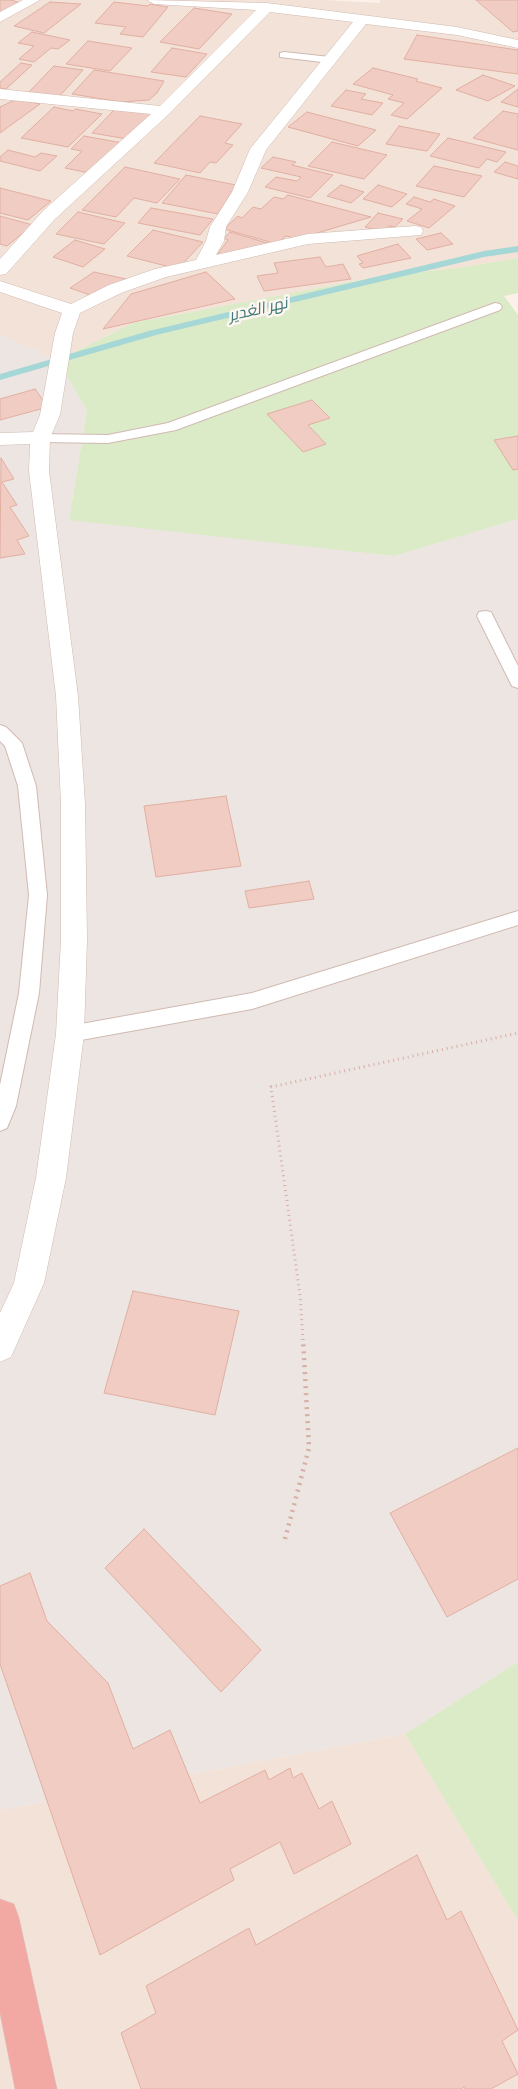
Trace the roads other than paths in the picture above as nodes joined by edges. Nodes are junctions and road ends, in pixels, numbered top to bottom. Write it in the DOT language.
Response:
graph roads {
  1 [pos="33,0"];
  2 [pos="154,0"];
  3 [pos="267,7"];
  4 [pos="392,9"];
  5 [pos="0,18"];
  6 [pos="362,18"];
  7 [pos="386,23"];
  8 [pos="518,44"];
  9 [pos="284,55"];
  10 [pos="330,60"];
  11 [pos="0,94"];
  12 [pos="164,111"];
  13 [pos="415,231"];
  14 [pos="202,265"];
  15 [pos="0,270"];
  16 [pos="0,286"];
  17 [pos="495,306"];
  18 [pos="72,310"];
  19 [pos="40,438"];
  20 [pos="0,439"];
  21 [pos="485,616"];
  22 [pos="518,682"];
  23 [pos="0,731"];
  24 [pos="518,918"];
  25 [pos="70,1034"];
  26 [pos="0,1122"];
  27 [pos="0,1347"];
  28 [pos="0,1918"];
  29 [pos="36,2089"];
  1 -- 5 [label="street"];
  2 -- 3 [label="street"];
  3 -- 6 [label="street"];
  3 -- 12 [label="street"];
  4 -- 7 [label="street"];
  6 -- 7 [label="street"];
  6 -- 10 [label="street"];
  7 -- 8 [label="street"];
  9 -- 10 [label="lane"];
  10 -- 14 [label="street"];
  11 -- 12 [label="street"];
  12 -- 15 [label="street"];
  13 -- 14 [label="street"];
  14 -- 18 [label="street"];
  16 -- 18 [label="street"];
  17 -- 19 [label="lane"];
  18 -- 19 [label="street"];
  19 -- 20 [label="street"];
  19 -- 25 [label="street"];
  21 -- 22 [label="lane"];
  23 -- 26 [label="lane"];
  24 -- 25 [label="lane"];
  25 -- 27 [label="street"];
  28 -- 29 [label="highway"];
}
